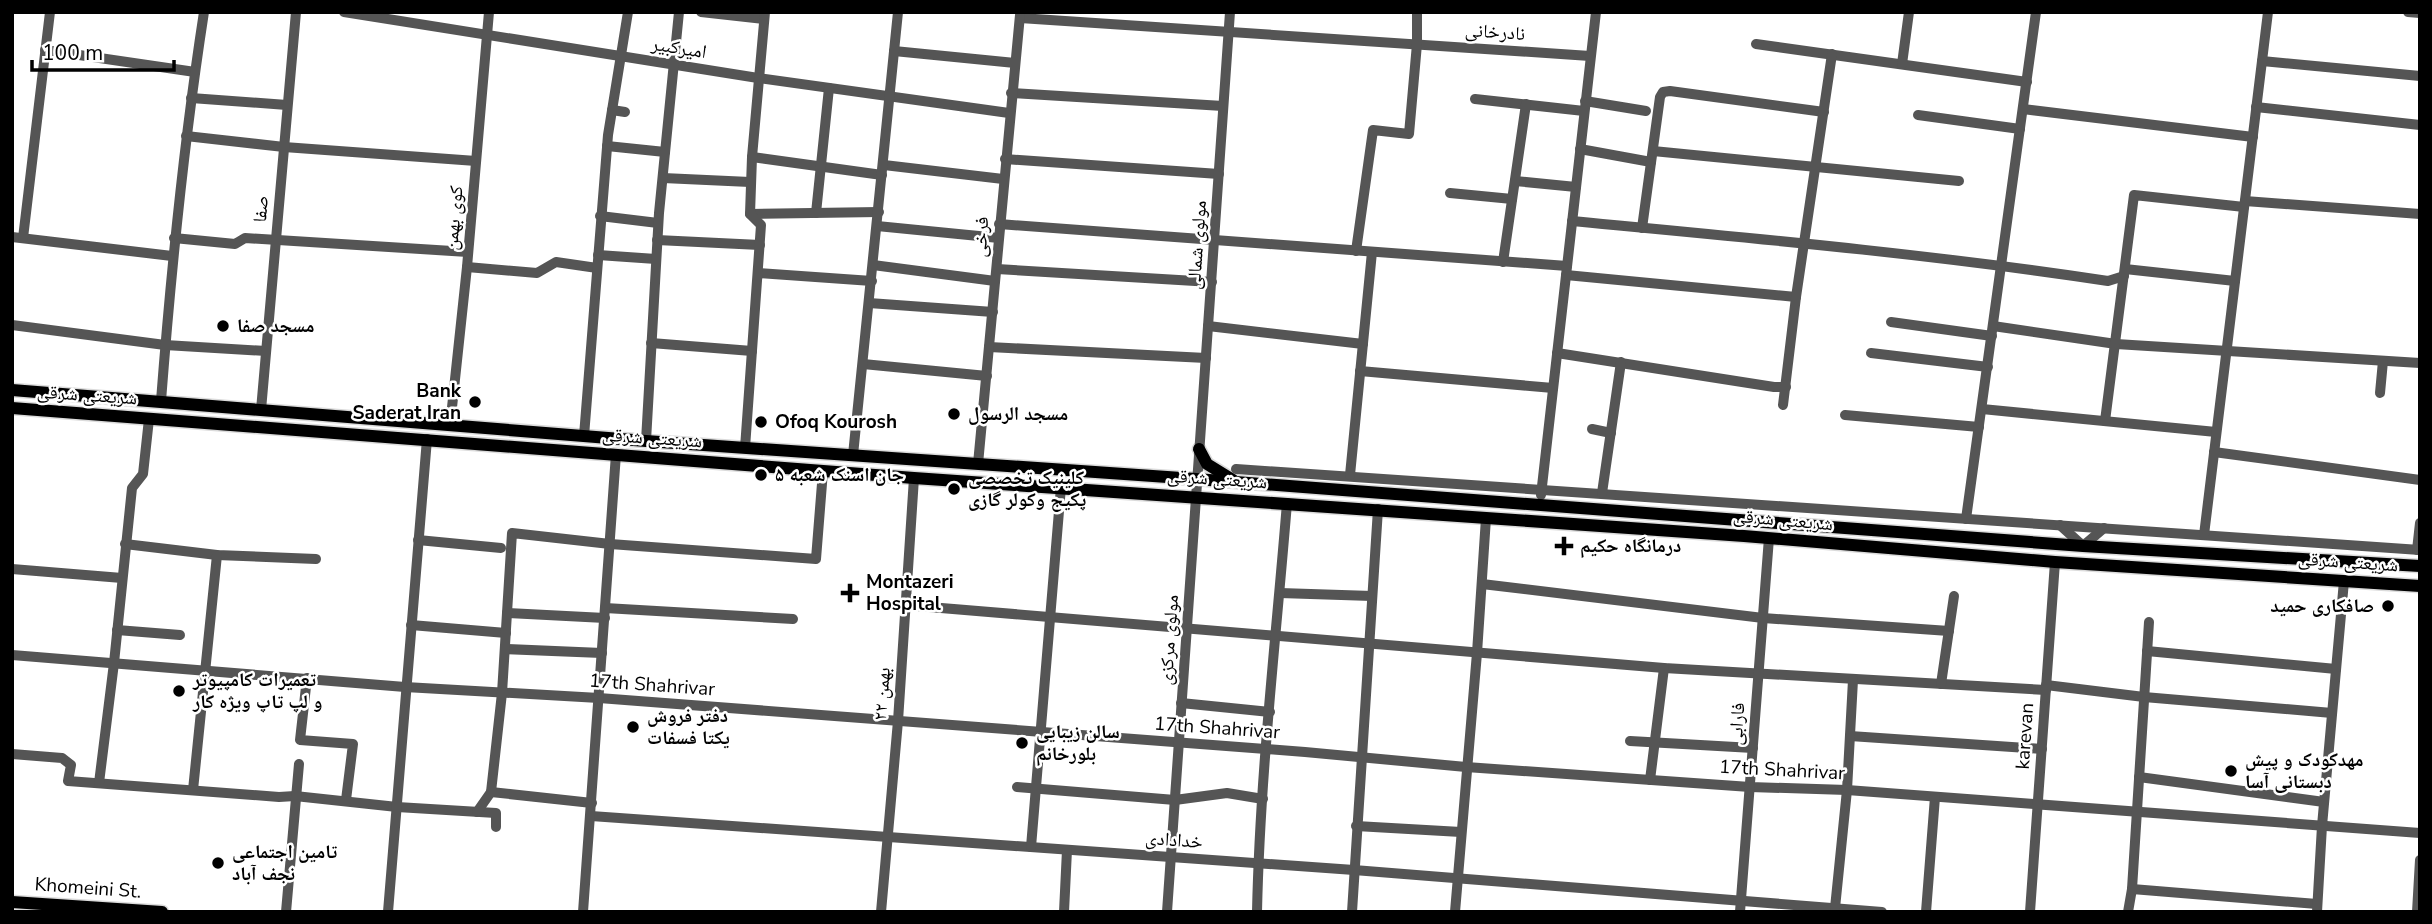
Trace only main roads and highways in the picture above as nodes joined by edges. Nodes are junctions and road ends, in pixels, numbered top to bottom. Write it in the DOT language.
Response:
graph roads {
  1 [pos="12,390"];
  2 [pos="89,396"];
  3 [pos="12,408"];
  4 [pos="87,414"];
  5 [pos="1199,449"];
  6 [pos="1118,474"];
  7 [pos="1240,482"];
  8 [pos="1258,484"];
  9 [pos="1116,491"];
  10 [pos="1257,501"];
  11 [pos="2264,556"];
  12 [pos="2288,558"];
  13 [pos="2420,566"];
  14 [pos="2260,575"];
  15 [pos="2285,577"];
  16 [pos="2420,586"];
  17 [pos="12,902"];
  18 [pos="162,912"];
  1 -- 2 [label="main road, شریعتی شرقی"];
  2 -- 4 [label="main road"];
  2 -- 6 [label="main road, شریعتی شرقی"];
  3 -- 4 [label="main road, شریعتی شرقی"];
  4 -- 9 [label="main road, شریعتی شرقی"];
  5 -- 7 [label="main road"];
  6 -- 7 [label="main road, شریعتی شرقی"];
  6 -- 9 [label="main road"];
  7 -- 8 [label="main road, شریعتی شرقی"];
  8 -- 10 [label="main road"];
  8 -- 11 [label="main road, شریعتی شرقی"];
  9 -- 10 [label="main road, شریعتی شرقی"];
  10 -- 14 [label="main road, شریعتی شرقی"];
  11 -- 12 [label="main road, شریعتی شرقی"];
  11 -- 14 [label="main road"];
  12 -- 13 [label="main road, شریعتی شرقی"];
  12 -- 15 [label="main road"];
  14 -- 15 [label="main road, شریعتی شرقی"];
  15 -- 16 [label="main road, شریعتی شرقی"];
  17 -- 18 [label="main road, Khomeini St."];
}
